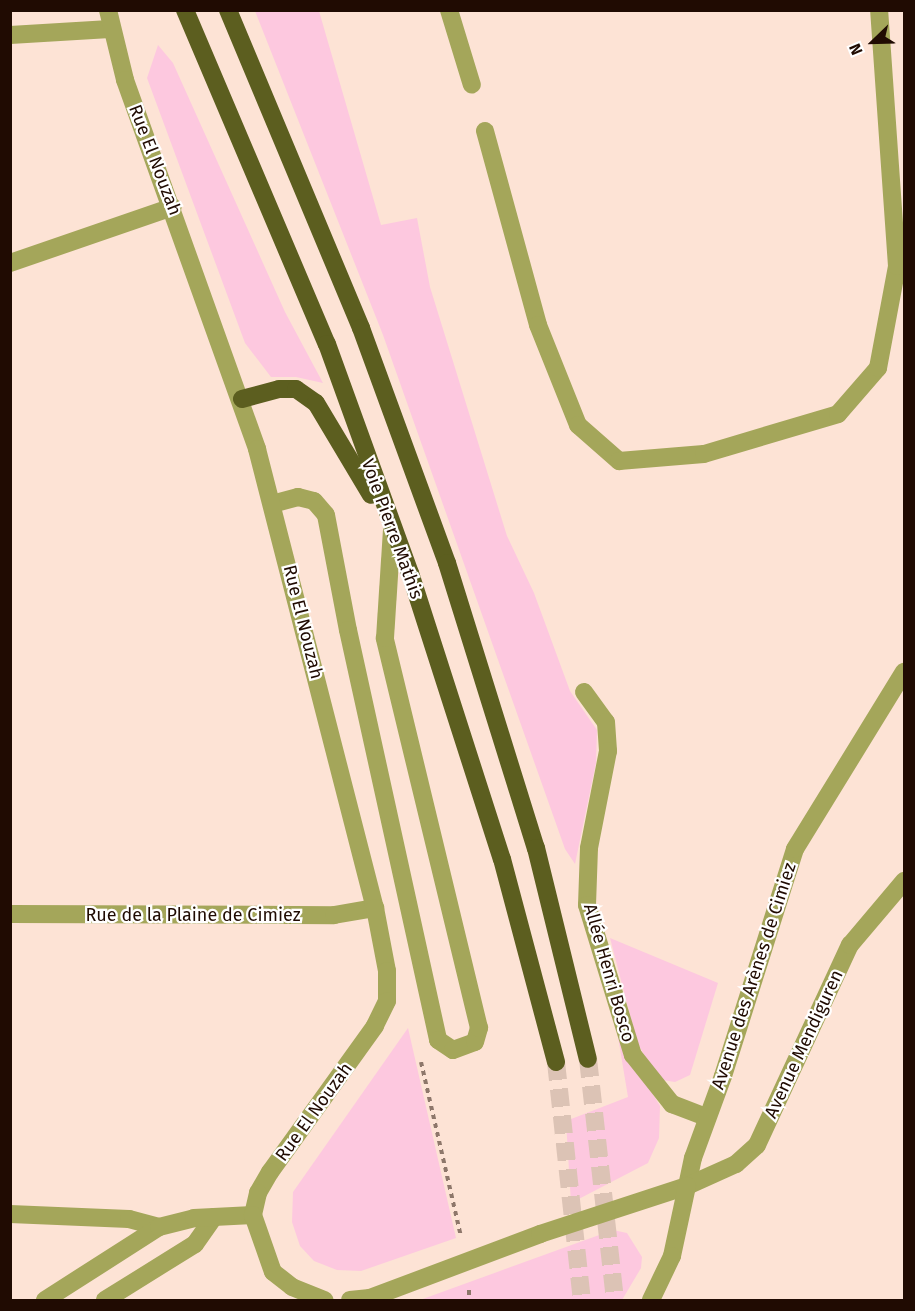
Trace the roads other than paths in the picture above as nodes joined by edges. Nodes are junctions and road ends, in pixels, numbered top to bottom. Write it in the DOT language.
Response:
graph roads {
  1 [pos="108,10"];
  2 [pos="185,10"];
  3 [pos="228,10"];
  4 [pos="449,10"];
  5 [pos="879,10"];
  6 [pos="110,29"];
  7 [pos="10,35"];
  8 [pos="472,85"];
  9 [pos="485,130"];
  10 [pos="173,207"];
  11 [pos="10,263"];
  12 [pos="242,399"];
  13 [pos="272,504"];
  14 [pos="392,529"];
  15 [pos="904,672"];
  16 [pos="584,693"];
  17 [pos="904,881"];
  18 [pos="375,908"];
  19 [pos="10,914"];
  20 [pos="588,1059"];
  21 [pos="556,1062"];
  22 [pos="706,1117"];
  23 [pos="687,1186"];
  24 [pos="10,1214"];
  25 [pos="253,1215"];
  26 [pos="214,1217"];
  27 [pos="159,1227"];
  28 [pos="45,1300"];
  29 [pos="105,1300"];
  30 [pos="325,1300"];
  31 [pos="350,1300"];
  32 [pos="651,1300"];
  1 -- 6 [label="street, Rue El Nouzah"];
  2 -- 14 [label="highway, Voie Pierre Mathis"];
  3 -- 20 [label="highway"];
  4 -- 8 [label="street"];
  5 -- 9 [label="street"];
  6 -- 7 [label="street"];
  6 -- 10 [label="street, Rue El Nouzah"];
  10 -- 11 [label="street"];
  10 -- 12 [label="street, Rue El Nouzah"];
  12 -- 13 [label="street, Rue El Nouzah"];
  12 -- 14 [label="highway"];
  13 -- 14 [label="street"];
  13 -- 18 [label="street, Rue El Nouzah"];
  14 -- 21 [label="highway, Voie Pierre Mathis"];
  15 -- 22 [label="street, Avenue des Arènes de Cimiez"];
  16 -- 22 [label="street, Allée Henri Bosco"];
  17 -- 23 [label="street, Avenue Mendiguren"];
  18 -- 19 [label="street, Rue de la Plaine de Cimiez"];
  18 -- 25 [label="street, Rue El Nouzah"];
  22 -- 23 [label="street, Avenue des Arènes de Cimiez"];
  23 -- 31 [label="street"];
  23 -- 32 [label="street, Avenue des Arènes de Cimiez"];
  24 -- 27 [label="street"];
  25 -- 26 [label="street"];
  25 -- 30 [label="street"];
  26 -- 27 [label="street"];
  26 -- 29 [label="street"];
  27 -- 28 [label="street"];
}
